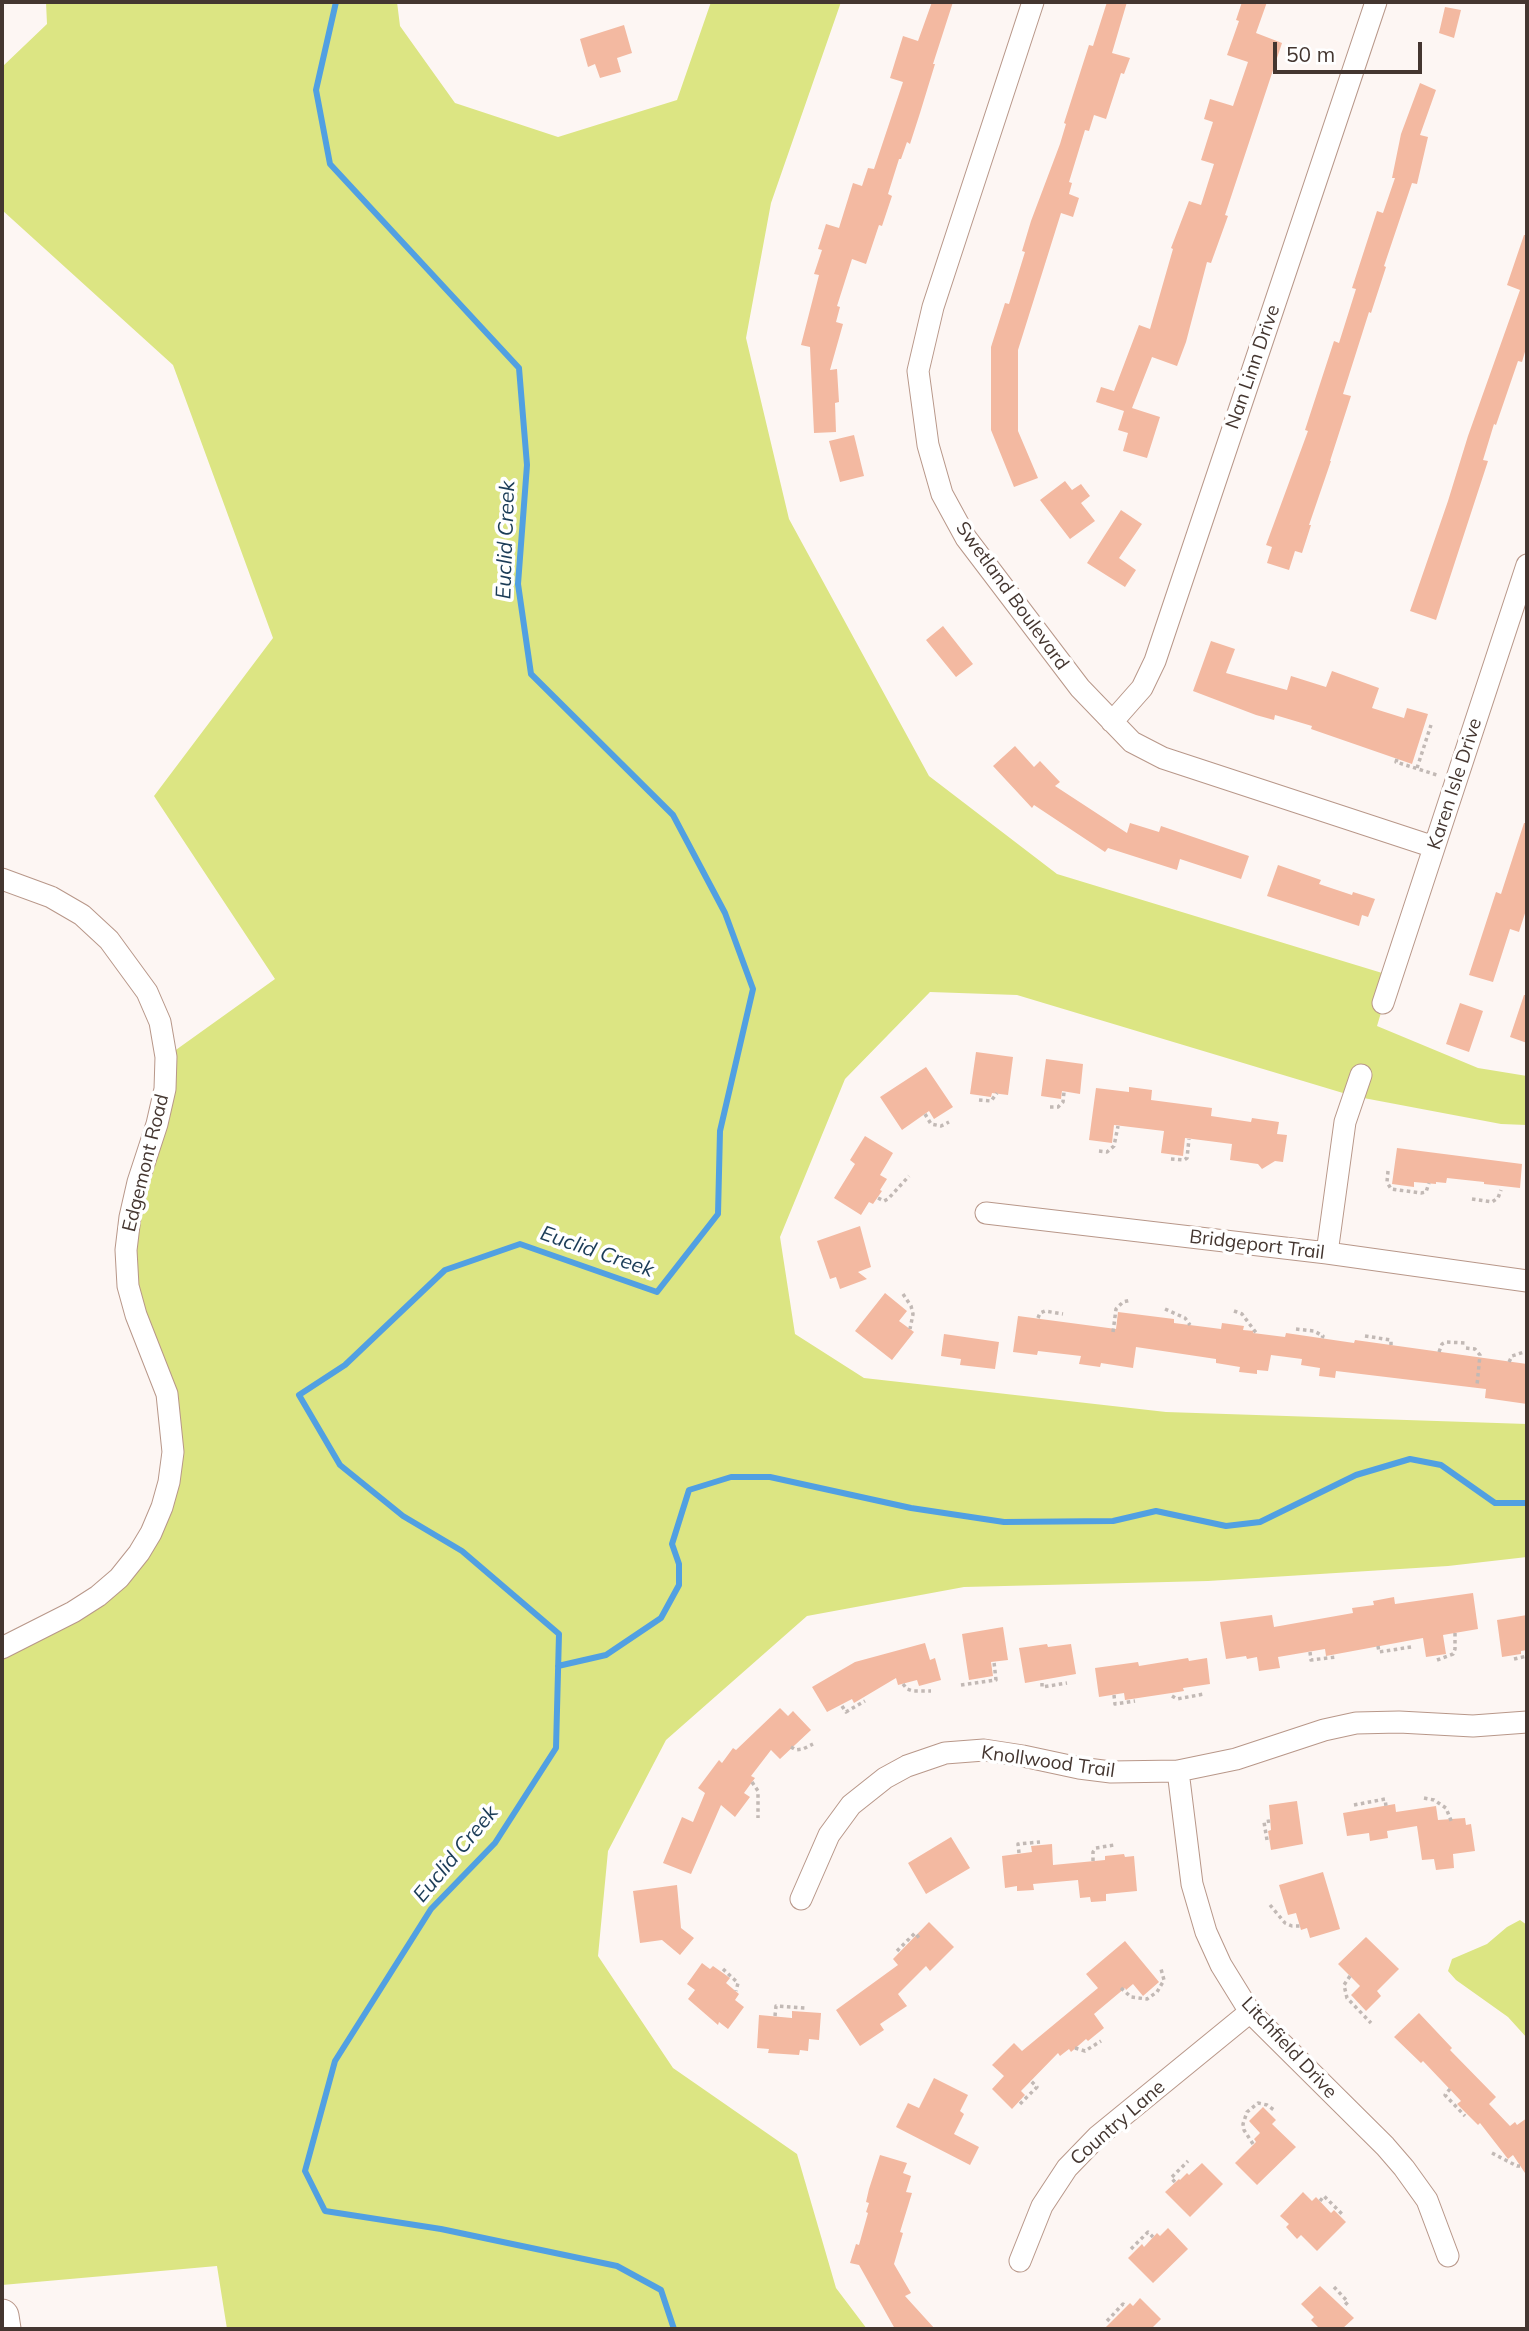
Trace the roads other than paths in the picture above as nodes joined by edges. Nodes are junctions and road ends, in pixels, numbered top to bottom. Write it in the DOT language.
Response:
graph roads {
  1 [pos="1033,2"];
  2 [pos="1376,2"];
  3 [pos="1527,565"];
  4 [pos="1112,722"];
  5 [pos="1434,848"];
  6 [pos="2,879"];
  7 [pos="1383,1003"];
  8 [pos="1361,1074"];
  9 [pos="986,1213"];
  10 [pos="1327,1254"];
  11 [pos="1527,1281"];
  12 [pos="2,1648"];
  13 [pos="1527,1722"];
  14 [pos="1178,1771"];
  15 [pos="801,1899"];
  16 [pos="1250,2012"];
  17 [pos="1448,2256"];
  18 [pos="1020,2261"];
  19 [pos="2,2316"];
  20 [pos="4,2329"];
  1 -- 4 [label="street, Swetland Boulevard"];
  2 -- 4 [label="street, Nan Linn Drive"];
  3 -- 5 [label="street, Karen Isle Drive"];
  4 -- 5 [label="street, Swetland Boulevard"];
  5 -- 7 [label="street, Karen Isle Drive"];
  6 -- 12 [label="street, Edgemont Road"];
  8 -- 10 [label="street"];
  9 -- 10 [label="street, Bridgeport Trail"];
  10 -- 11 [label="street, Bridgeport Trail"];
  13 -- 14 [label="street, Knollwood Trail"];
  14 -- 15 [label="street, Knollwood Trail"];
  14 -- 16 [label="street, Litchfield Drive"];
  16 -- 17 [label="street, Litchfield Drive"];
  16 -- 18 [label="street, Country Lane"];
  19 -- 20 [label="main road"];
}
